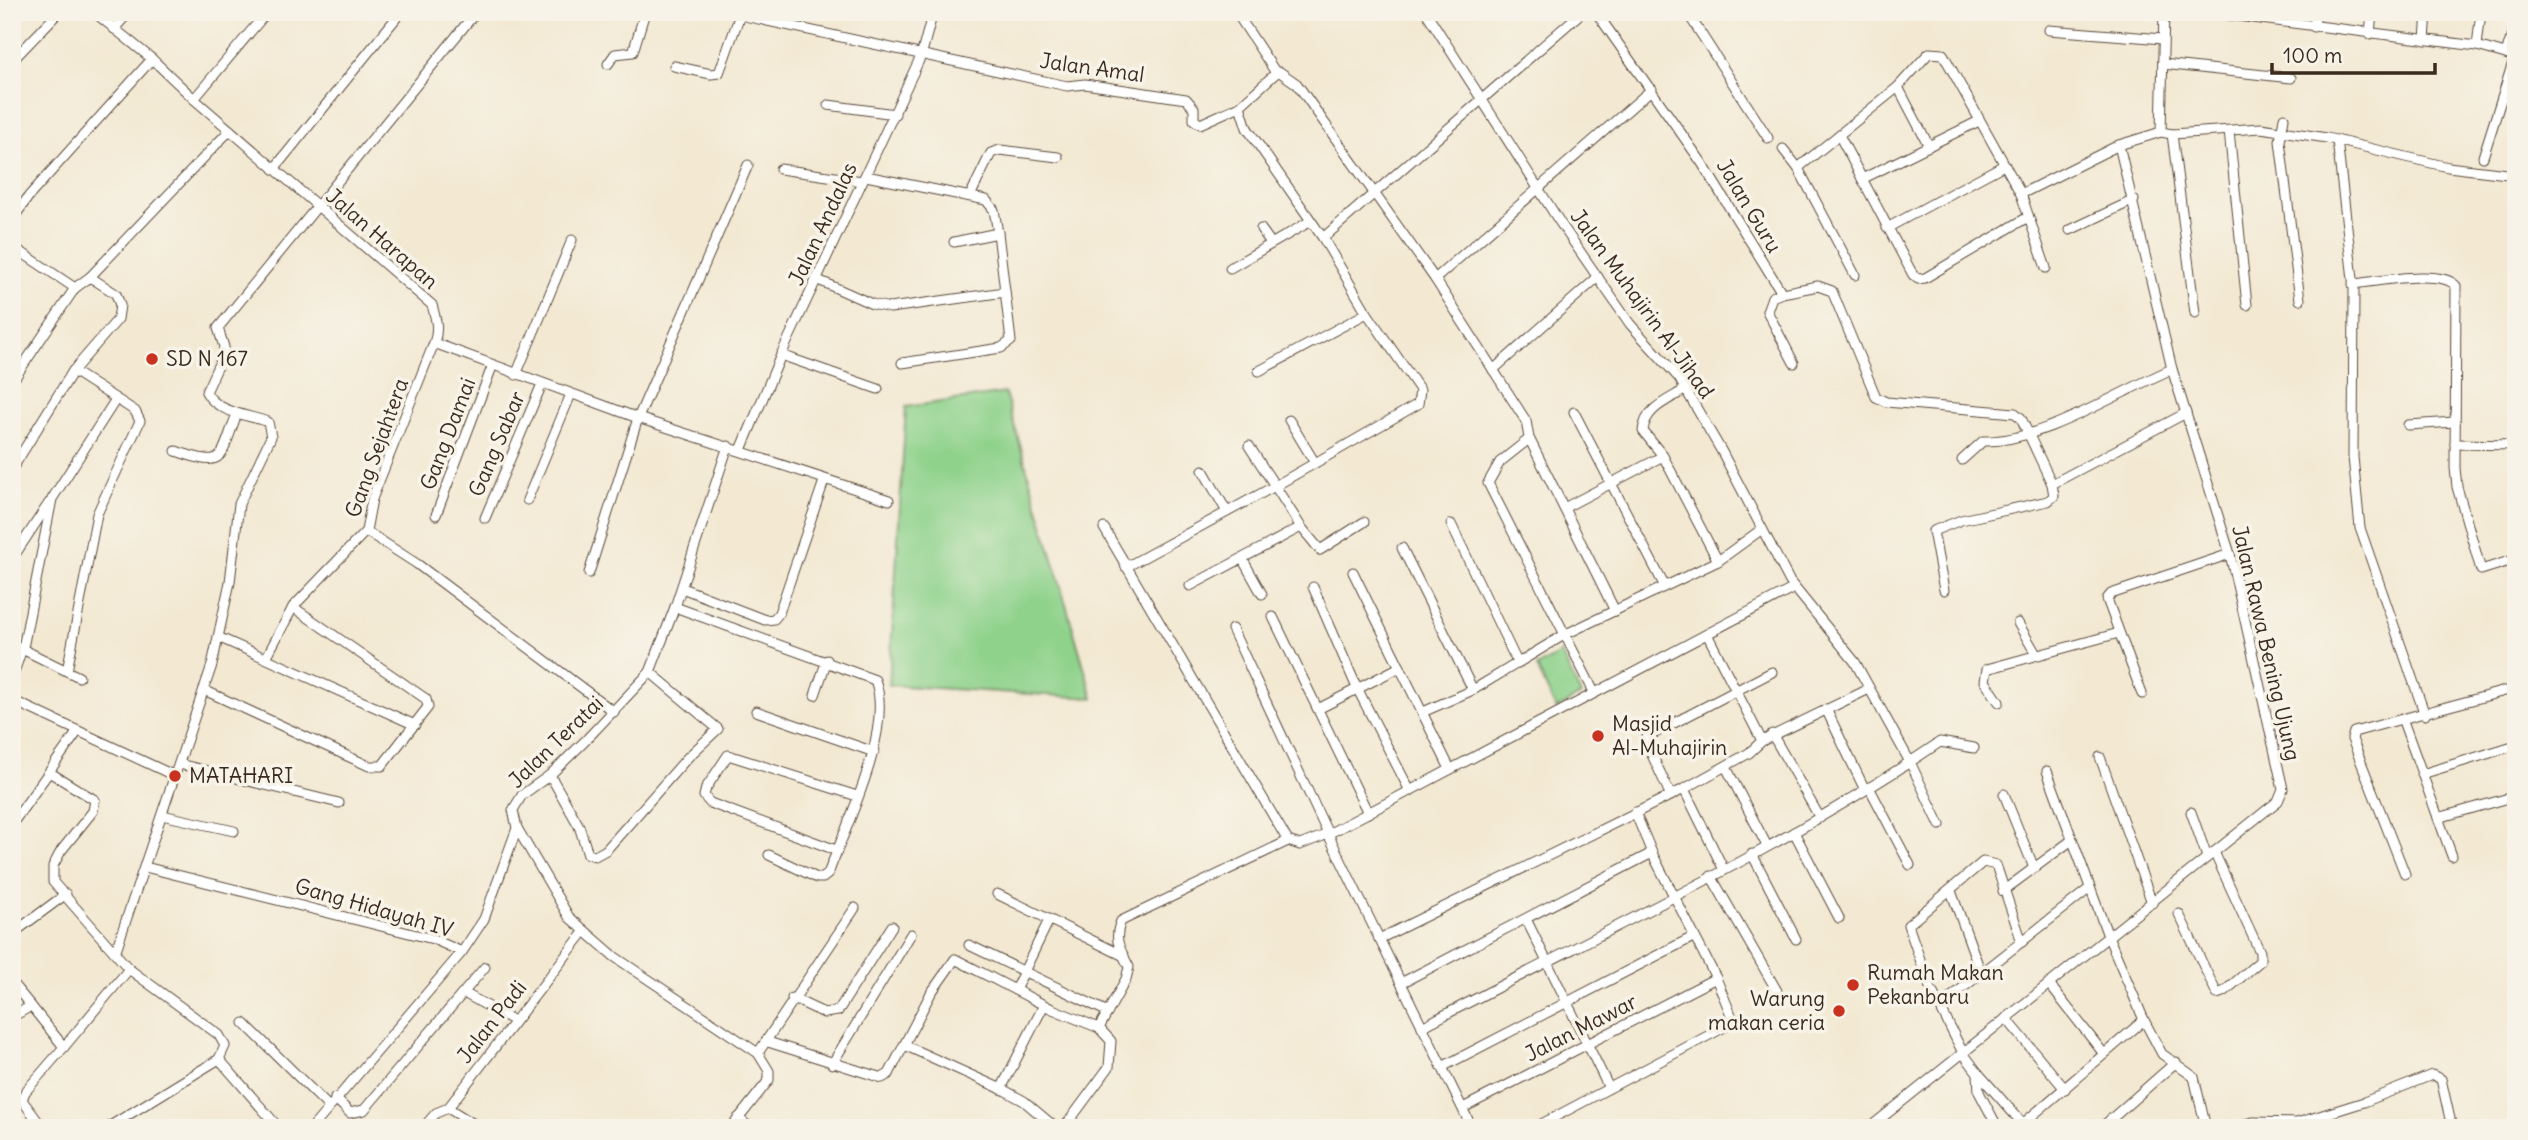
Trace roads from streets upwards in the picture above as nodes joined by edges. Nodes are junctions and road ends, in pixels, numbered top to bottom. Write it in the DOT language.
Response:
graph roads {
  1 [pos="59,12"];
  2 [pos="94,12"];
  3 [pos="129,12"];
  4 [pos="267,12"];
  5 [pos="401,12"];
  6 [pos="476,12"];
  7 [pos="726,12"];
  8 [pos="933,12"];
  9 [pos="1236,12"];
  10 [pos="1426,12"];
  11 [pos="1582,12"];
  12 [pos="1596,12"];
  13 [pos="1687,12"];
  14 [pos="2164,12"];
  15 [pos="2205,12"];
  16 [pos="2316,12"];
  17 [pos="2372,12"];
  18 [pos="2427,12"];
  19 [pos="2481,12"];
  20 [pos="641,14"];
  21 [pos="741,14"];
  22 [pos="2260,16"];
  23 [pos="2516,22"];
  24 [pos="2314,27"];
  25 [pos="114,29"];
  26 [pos="2049,30"];
  27 [pos="2370,34"];
  28 [pos="2163,39"];
  29 [pos="2425,40"];
  30 [pos="2477,46"];
  31 [pos="921,56"];
  32 [pos="2512,56"];
  33 [pos="152,58"];
  34 [pos="12,61"];
  35 [pos="608,64"];
  36 [pos="2163,64"];
  37 [pos="674,66"];
  38 [pos="1276,73"];
  39 [pos="2291,78"];
  40 [pos="1898,87"];
  41 [pos="1652,89"];
  42 [pos="1482,98"];
  43 [pos="194,99"];
  44 [pos="828,105"];
  45 [pos="1240,106"];
  46 [pos="895,114"];
  47 [pos="2284,118"];
  48 [pos="1979,121"];
  49 [pos="230,130"];
  50 [pos="2229,131"];
  51 [pos="2280,131"];
  52 [pos="2161,132"];
  53 [pos="2172,134"];
  54 [pos="1839,135"];
  55 [pos="1768,138"];
  56 [pos="2337,140"];
  57 [pos="2119,145"];
  58 [pos="1929,146"];
  59 [pos="1783,149"];
  60 [pos="1058,157"];
  61 [pos="2483,157"];
  62 [pos="748,165"];
  63 [pos="2004,165"];
  64 [pos="1798,168"];
  65 [pos="275,169"];
  66 [pos="780,169"];
  67 [pos="2516,175"];
  68 [pos="864,178"];
  69 [pos="1862,179"];
  70 [pos="1538,187"];
  71 [pos="1374,194"];
  72 [pos="2021,194"];
  73 [pos="970,196"];
  74 [pos="2134,200"];
  75 [pos="319,207"];
  76 [pos="2028,217"];
  77 [pos="12,220"];
  78 [pos="1309,222"];
  79 [pos="1887,228"];
  80 [pos="1261,229"];
  81 [pos="2070,230"];
  82 [pos="998,233"];
  83 [pos="1323,238"];
  84 [pos="572,240"];
  85 [pos="954,242"];
  86 [pos="1271,243"];
  87 [pos="12,246"];
  88 [pos="1230,268"];
  89 [pos="2046,268"];
  90 [pos="1855,275"];
  91 [pos="90,277"];
  92 [pos="1598,277"];
  93 [pos="816,279"];
  94 [pos="1435,279"];
  95 [pos="2353,284"];
  96 [pos="75,288"];
  97 [pos="1005,292"];
  98 [pos="1782,293"];
  99 [pos="2300,300"];
  100 [pos="2248,305"];
  101 [pos="1367,313"];
  102 [pos="2195,313"];
  103 [pos="434,343"];
  104 [pos="781,355"];
  105 [pos="902,363"];
  106 [pos="1794,363"];
  107 [pos="492,367"];
  108 [pos="2172,369"];
  109 [pos="1493,370"];
  110 [pos="1259,371"];
  111 [pos="73,372"];
  112 [pos="516,375"];
  113 [pos="12,382"];
  114 [pos="542,384"];
  115 [pos="878,389"];
  116 [pos="1686,389"];
  117 [pos="571,394"];
  118 [pos="116,400"];
  119 [pos="1574,412"];
  120 [pos="2186,413"];
  121 [pos="237,414"];
  122 [pos="638,418"];
  123 [pos="1289,420"];
  124 [pos="2455,422"];
  125 [pos="2408,425"];
  126 [pos="2027,436"];
  127 [pos="1529,439"];
  128 [pos="2455,444"];
  129 [pos="728,446"];
  130 [pos="1249,446"];
  131 [pos="2516,446"];
  132 [pos="176,450"];
  133 [pos="741,450"];
  134 [pos="1663,456"];
  135 [pos="1962,460"];
  136 [pos="1315,463"];
  137 [pos="12,469"];
  138 [pos="1203,470"];
  139 [pos="824,481"];
  140 [pos="2052,484"];
  141 [pos="1276,485"];
  142 [pos="1614,485"];
  143 [pos="52,499"];
  144 [pos="527,500"];
  145 [pos="889,500"];
  146 [pos="1564,508"];
  147 [pos="1227,512"];
  148 [pos="436,515"];
  149 [pos="485,518"];
  150 [pos="1364,522"];
  151 [pos="1451,524"];
  152 [pos="1301,527"];
  153 [pos="1104,528"];
  154 [pos="1762,529"];
  155 [pos="366,531"];
  156 [pos="1402,548"];
  157 [pos="2230,554"];
  158 [pos="12,559"];
  159 [pos="2516,559"];
  160 [pos="1243,560"];
  161 [pos="1718,561"];
  162 [pos="1126,567"];
  163 [pos="1353,572"];
  164 [pos="589,573"];
  165 [pos="1664,585"];
  166 [pos="1191,586"];
  167 [pos="1312,587"];
  168 [pos="682,588"];
  169 [pos="1794,588"];
  170 [pos="1944,590"];
  171 [pos="1262,594"];
  172 [pos="293,607"];
  173 [pos="675,607"];
  174 [pos="1615,611"];
  175 [pos="1273,617"];
  176 [pos="2018,623"];
  177 [pos="1232,629"];
  178 [pos="2119,633"];
  179 [pos="1707,634"];
  180 [pos="1564,635"];
  181 [pos="218,637"];
  182 [pos="12,644"];
  183 [pos="22,649"];
  184 [pos="2036,654"];
  185 [pos="266,658"];
  186 [pos="827,660"];
  187 [pos="1518,664"];
  188 [pos="1400,667"];
  189 [pos="67,671"];
  190 [pos="650,672"];
  191 [pos="1772,673"];
  192 [pos="79,677"];
  193 [pos="12,678"];
  194 [pos="1357,688"];
  195 [pos="2516,688"];
  196 [pos="1870,689"];
  197 [pos="204,690"];
  198 [pos="1474,690"];
  199 [pos="1594,692"];
  200 [pos="1735,692"];
  201 [pos="2142,694"];
  202 [pos="815,695"];
  203 [pos="12,700"];
  204 [pos="1999,702"];
  205 [pos="1318,709"];
  206 [pos="1826,709"];
  207 [pos="756,711"];
  208 [pos="614,712"];
  209 [pos="1423,712"];
  210 [pos="2425,715"];
  211 [pos="2403,721"];
  212 [pos="415,725"];
  213 [pos="78,731"];
  214 [pos="1772,734"];
  215 [pos="1762,741"];
  216 [pos="2516,745"];
  217 [pos="1974,748"];
  218 [pos="874,752"];
  219 [pos="2100,757"];
  220 [pos="1910,762"];
  221 [pos="179,764"];
  222 [pos="1726,767"];
  223 [pos="1450,769"];
  224 [pos="2047,771"];
  225 [pos="49,772"];
  226 [pos="2422,774"];
  227 [pos="550,775"];
  228 [pos="175,776"];
  229 [pos="1684,789"];
  230 [pos="1867,789"];
  231 [pos="1410,791"];
  232 [pos="2004,794"];
  233 [pos="857,796"];
  234 [pos="1671,796"];
  235 [pos="2516,796"];
  236 [pos="339,803"];
  237 [pos="1635,812"];
  238 [pos="2191,812"];
  239 [pos="1368,813"];
  240 [pos="162,815"];
  241 [pos="1820,818"];
  242 [pos="2438,818"];
  243 [pos="12,824"];
  244 [pos="1940,825"];
  245 [pos="517,828"];
  246 [pos="234,831"];
  247 [pos="1794,832"];
  248 [pos="1328,834"];
  249 [pos="2073,840"];
  250 [pos="1288,841"];
  251 [pos="1767,846"];
  252 [pos="836,850"];
  253 [pos="1652,853"];
  254 [pos="1752,854"];
  255 [pos="769,855"];
  256 [pos="2210,855"];
  257 [pos="2452,856"];
  258 [pos="1910,865"];
  259 [pos="145,867"];
  260 [pos="2034,868"];
  261 [pos="1724,870"];
  262 [pos="2404,874"];
  263 [pos="1711,876"];
  264 [pos="2090,888"];
  265 [pos="1951,891"];
  266 [pos="2003,891"];
  267 [pos="66,894"];
  268 [pos="997,894"];
  269 [pos="1675,897"];
  270 [pos="2152,903"];
  271 [pos="855,908"];
  272 [pos="2179,914"];
  273 [pos="1839,918"];
  274 [pos="1526,919"];
  275 [pos="1049,920"];
  276 [pos="892,926"];
  277 [pos="584,932"];
  278 [pos="12,934"];
  279 [pos="911,934"];
  280 [pos="2108,936"];
  281 [pos="1693,937"];
  282 [pos="1379,939"];
  283 [pos="1796,939"];
  284 [pos="2022,942"];
  285 [pos="969,945"];
  286 [pos="116,950"];
  287 [pos="462,952"];
  288 [pos="1124,956"];
  289 [pos="1547,961"];
  290 [pos="485,967"];
  291 [pos="130,969"];
  292 [pos="1023,971"];
  293 [pos="1982,973"];
  294 [pos="1716,978"];
  295 [pos="12,983"];
  296 [pos="1401,984"];
  297 [pos="2049,984"];
  298 [pos="1015,990"];
  299 [pos="1777,991"];
  300 [pos="464,993"];
  301 [pos="792,998"];
  302 [pos="1567,1002"];
  303 [pos="1044,1005"];
  304 [pos="1941,1005"];
  305 [pos="31,1006"];
  306 [pos="1108,1012"];
  307 [pos="12,1017"];
  308 [pos="2006,1018"];
  309 [pos="2144,1020"];
  310 [pos="514,1021"];
  311 [pos="244,1023"];
  312 [pos="1422,1027"];
  313 [pos="1099,1028"];
  314 [pos="768,1042"];
  315 [pos="904,1045"];
  316 [pos="1588,1045"];
  317 [pos="64,1047"];
  318 [pos="758,1053"];
  319 [pos="1963,1053"];
  320 [pos="2104,1054"];
  321 [pos="219,1059"];
  322 [pos="2176,1062"];
  323 [pos="832,1064"];
  324 [pos="1442,1067"];
  325 [pos="1978,1073"];
  326 [pos="1609,1088"];
  327 [pos="1001,1089"];
  328 [pos="2064,1089"];
  329 [pos="335,1098"];
  330 [pos="328,1107"];
  331 [pos="449,1108"];
  332 [pos="1462,1108"];
  333 [pos="738,1118"];
  334 [pos="2020,1126"];
  335 [pos="43,1128"];
  336 [pos="107,1128"];
  337 [pos="279,1128"];
  338 [pos="312,1128"];
  339 [pos="423,1128"];
  340 [pos="480,1128"];
  341 [pos="731,1128"];
  342 [pos="751,1128"];
  343 [pos="1056,1128"];
  344 [pos="1064,1128"];
  345 [pos="1472,1128"];
  346 [pos="1534,1128"];
  347 [pos="1869,1128"];
  348 [pos="1998,1128"];
  349 [pos="2101,1128"];
  350 [pos="2206,1128"];
  351 [pos="2237,1128"];
  352 [pos="2452,1128"];
  1 -- 34 [label="street"];
  2 -- 25 [label="street, Jalan Harapan"];
  3 -- 25 [label="street"];
  4 -- 43 [label="street"];
  5 -- 65 [label="street"];
  6 -- 75 [label="street"];
  7 -- 21 [label="street"];
  8 -- 31 [label="street, Jalan Andalas"];
  9 -- 38 [label="street"];
  10 -- 42 [label="street, Jalan Muhajirin Al-Jihad"];
  11 -- 42 [label="street"];
  12 -- 41 [label="street, Jalan Guru"];
  13 -- 55 [label="street"];
  14 -- 28 [label="street"];
  15 -- 22 [label="street"];
  16 -- 24 [label="street"];
  17 -- 27 [label="street"];
  18 -- 29 [label="street"];
  19 -- 30 [label="street"];
  20 -- 35 [label="street"];
  21 -- 31 [label="street"];
  21 -- 37 [label="street"];
  22 -- 24 [label="street"];
  23 -- 32 [label="street"];
  24 -- 27 [label="street"];
  25 -- 33 [label="street, Jalan Harapan"];
  26 -- 28 [label="street"];
  27 -- 29 [label="street"];
  28 -- 36 [label="street"];
  29 -- 30 [label="street"];
  30 -- 32 [label="street"];
  31 -- 45 [label="street, Jalan Amal"];
  31 -- 46 [label="street, Jalan Andalas"];
  32 -- 61 [label="street"];
  33 -- 43 [label="street, Jalan Harapan"];
  33 -- 77 [label="street"];
  36 -- 39 [label="street"];
  36 -- 52 [label="street"];
  38 -- 45 [label="street"];
  38 -- 71 [label="street"];
  40 -- 48 [label="street"];
  40 -- 54 [label="street"];
  40 -- 58 [label="street"];
  41 -- 70 [label="street"];
  41 -- 98 [label="street, Jalan Guru"];
  42 -- 70 [label="street, Jalan Muhajirin Al-Jihad"];
  42 -- 71 [label="street"];
  43 -- 49 [label="street, Jalan Harapan"];
  44 -- 46 [label="street"];
  45 -- 78 [label="street"];
  46 -- 68 [label="street, Jalan Andalas"];
  47 -- 51 [label="street"];
  48 -- 58 [label="street"];
  48 -- 63 [label="street"];
  49 -- 65 [label="street, Jalan Harapan"];
  49 -- 91 [label="street"];
  50 -- 51 [label="street"];
  50 -- 53 [label="street"];
  50 -- 100 [label="street"];
  51 -- 56 [label="street"];
  51 -- 99 [label="street"];
  52 -- 53 [label="street"];
  52 -- 57 [label="street"];
  53 -- 102 [label="street"];
  54 -- 64 [label="street"];
  54 -- 69 [label="street"];
  56 -- 67 [label="street"];
  56 -- 95 [label="street"];
  57 -- 72 [label="street"];
  57 -- 74 [label="street, Jalan Rawa Bening Ujung"];
  58 -- 69 [label="street"];
  59 -- 64 [label="street"];
  60 -- 73 [label="street"];
  62 -- 122 [label="street"];
  63 -- 72 [label="street"];
  63 -- 79 [label="street"];
  64 -- 90 [label="street"];
  65 -- 75 [label="street, Jalan Harapan"];
  66 -- 68 [label="street"];
  68 -- 73 [label="street"];
  68 -- 93 [label="street, Jalan Andalas"];
  69 -- 79 [label="street"];
  70 -- 92 [label="street, Jalan Muhajirin Al-Jihad"];
  70 -- 94 [label="street"];
  71 -- 83 [label="street"];
  71 -- 94 [label="street"];
  72 -- 76 [label="street"];
  73 -- 82 [label="street"];
  74 -- 81 [label="street"];
  74 -- 108 [label="street, Jalan Rawa Bening Ujung"];
  75 -- 103 [label="street, Jalan Harapan"];
  75 -- 121 [label="street"];
  76 -- 79 [label="street"];
  76 -- 89 [label="street"];
  78 -- 83 [label="street"];
  78 -- 86 [label="street"];
  80 -- 86 [label="street"];
  82 -- 85 [label="street"];
  82 -- 97 [label="street"];
  83 -- 101 [label="street"];
  84 -- 112 [label="street"];
  86 -- 88 [label="street"];
  87 -- 96 [label="street"];
  91 -- 96 [label="street"];
  91 -- 111 [label="street"];
  92 -- 109 [label="street"];
  92 -- 116 [label="street, Jalan Muhajirin Al-Jihad"];
  93 -- 97 [label="street"];
  93 -- 104 [label="street, Jalan Andalas"];
  94 -- 109 [label="street"];
  95 -- 124 [label="street"];
  95 -- 210 [label="street"];
  96 -- 113 [label="street"];
  97 -- 105 [label="street"];
  98 -- 106 [label="street"];
  98 -- 126 [label="street"];
  101 -- 110 [label="street"];
  101 -- 136 [label="street"];
  103 -- 107 [label="street"];
  103 -- 155 [label="street, Gang Sejahtera"];
  104 -- 115 [label="street"];
  104 -- 133 [label="street, Jalan Andalas"];
  107 -- 112 [label="street"];
  107 -- 148 [label="street, Gang Damai"];
  108 -- 120 [label="street, Jalan Rawa Bening Ujung"];
  108 -- 126 [label="street"];
  109 -- 127 [label="street"];
  111 -- 118 [label="street"];
  111 -- 137 [label="street"];
  112 -- 114 [label="street"];
  114 -- 117 [label="street"];
  114 -- 149 [label="street, Gang Sabar"];
  116 -- 134 [label="street"];
  116 -- 154 [label="street, Jalan Muhajirin Al-Jihad"];
  117 -- 122 [label="street"];
  117 -- 144 [label="street"];
  118 -- 143 [label="street"];
  118 -- 189 [label="street"];
  119 -- 142 [label="street"];
  120 -- 140 [label="street"];
  120 -- 157 [label="street, Jalan Rawa Bening Ujung"];
  121 -- 132 [label="street"];
  121 -- 181 [label="street"];
  122 -- 129 [label="street"];
  122 -- 164 [label="street"];
  123 -- 136 [label="street"];
  124 -- 125 [label="street"];
  124 -- 128 [label="street"];
  126 -- 135 [label="street"];
  126 -- 140 [label="street"];
  127 -- 146 [label="street"];
  127 -- 180 [label="street"];
  128 -- 131 [label="street"];
  128 -- 159 [label="street"];
  129 -- 133 [label="street"];
  129 -- 168 [label="street, Jalan Teratai"];
  130 -- 141 [label="street"];
  133 -- 139 [label="street"];
  134 -- 142 [label="street"];
  134 -- 161 [label="street"];
  136 -- 141 [label="street"];
  138 -- 147 [label="street"];
  139 -- 145 [label="street"];
  139 -- 168 [label="street"];
  140 -- 170 [label="street"];
  141 -- 147 [label="street"];
  141 -- 152 [label="street"];
  142 -- 146 [label="street"];
  142 -- 165 [label="street"];
  143 -- 158 [label="street"];
  143 -- 183 [label="street"];
  146 -- 174 [label="street"];
  147 -- 162 [label="street"];
  150 -- 152 [label="street"];
  151 -- 187 [label="street"];
  152 -- 160 [label="street"];
  153 -- 162 [label="street"];
  154 -- 161 [label="street"];
  154 -- 169 [label="street, Jalan Muhajirin Al-Jihad"];
  155 -- 172 [label="street, Gang Sejahtera"];
  155 -- 208 [label="street"];
  156 -- 198 [label="street"];
  157 -- 178 [label="street"];
  157 -- 256 [label="street, Jalan Rawa Bening Ujung"];
  160 -- 166 [label="street"];
  160 -- 171 [label="street"];
  161 -- 165 [label="street"];
  162 -- 250 [label="street"];
  163 -- 188 [label="street"];
  165 -- 174 [label="street"];
  167 -- 194 [label="street"];
  168 -- 173 [label="street, Jalan Teratai"];
  169 -- 179 [label="street"];
  169 -- 196 [label="street, Jalan Muhajirin Al-Jihad"];
  172 -- 185 [label="street, Gang Sejahtera"];
  172 -- 212 [label="street"];
  173 -- 186 [label="street"];
  173 -- 190 [label="street, Jalan Teratai"];
  174 -- 180 [label="street"];
  175 -- 205 [label="street"];
  176 -- 184 [label="street"];
  177 -- 248 [label="street"];
  178 -- 184 [label="street"];
  178 -- 201 [label="street"];
  179 -- 199 [label="street"];
  179 -- 200 [label="street"];
  180 -- 187 [label="street"];
  180 -- 199 [label="street"];
  181 -- 185 [label="street"];
  181 -- 197 [label="street"];
  182 -- 183 [label="street"];
  183 -- 189 [label="street"];
  183 -- 193 [label="street"];
  184 -- 204 [label="street"];
  185 -- 212 [label="street"];
  186 -- 202 [label="street"];
  186 -- 218 [label="street"];
  187 -- 198 [label="street"];
  188 -- 194 [label="street"];
  188 -- 209 [label="street"];
  189 -- 192 [label="street"];
  190 -- 208 [label="street, Jalan Teratai"];
  190 -- 227 [label="street"];
  191 -- 200 [label="street"];
  194 -- 205 [label="street"];
  194 -- 231 [label="street"];
  195 -- 210 [label="street"];
  196 -- 206 [label="street"];
  196 -- 220 [label="street, Jalan Muhajirin Al-Jihad"];
  197 -- 212 [label="street"];
  197 -- 221 [label="street"];
  198 -- 209 [label="street"];
  199 -- 223 [label="street"];
  200 -- 215 [label="street"];
  200 -- 234 [label="street"];
  203 -- 213 [label="street"];
  205 -- 239 [label="street"];
  206 -- 214 [label="street"];
  206 -- 230 [label="street"];
  207 -- 218 [label="street"];
  208 -- 227 [label="street, Jalan Teratai"];
  209 -- 223 [label="street"];
  210 -- 211 [label="street"];
  211 -- 226 [label="street"];
  211 -- 262 [label="street"];
  213 -- 225 [label="street"];
  213 -- 228 [label="street"];
  214 -- 215 [label="street"];
  214 -- 241 [label="street"];
  215 -- 222 [label="street"];
  216 -- 226 [label="street"];
  217 -- 220 [label="street"];
  218 -- 233 [label="street"];
  219 -- 270 [label="street"];
  220 -- 230 [label="street"];
  220 -- 244 [label="street, Jalan Muhajirin Al-Jihad"];
  221 -- 228 [label="street"];
  221 -- 236 [label="street"];
  222 -- 229 [label="street"];
  222 -- 251 [label="street"];
  223 -- 231 [label="street"];
  224 -- 249 [label="street"];
  225 -- 243 [label="street"];
  225 -- 267 [label="street"];
  226 -- 242 [label="street"];
  227 -- 245 [label="street, Jalan Teratai"];
  228 -- 240 [label="street"];
  229 -- 234 [label="street"];
  229 -- 261 [label="street"];
  230 -- 241 [label="street"];
  230 -- 258 [label="street"];
  231 -- 239 [label="street"];
  232 -- 260 [label="street"];
  233 -- 252 [label="street"];
  233 -- 252 [label="street"];
  234 -- 237 [label="street"];
  235 -- 242 [label="street"];
  237 -- 253 [label="street"];
  237 -- 282 [label="street"];
  238 -- 256 [label="street"];
  239 -- 248 [label="street"];
  240 -- 246 [label="street"];
  240 -- 259 [label="street"];
  241 -- 247 [label="street"];
  242 -- 257 [label="street"];
  245 -- 277 [label="street"];
  245 -- 287 [label="street, Gang Hidayah IV"];
  247 -- 251 [label="street"];
  247 -- 273 [label="street"];
  248 -- 250 [label="street"];
  248 -- 282 [label="street"];
  249 -- 260 [label="street"];
  249 -- 264 [label="street"];
  250 -- 288 [label="street"];
  251 -- 254 [label="street"];
  252 -- 255 [label="street"];
  253 -- 269 [label="street"];
  253 -- 274 [label="street"];
  254 -- 261 [label="street"];
  254 -- 283 [label="street"];
  256 -- 270 [label="street, Jalan Rawa Bening Ujung"];
  256 -- 272 [label="street"];
  259 -- 286 [label="street"];
  259 -- 287 [label="street, Gang Hidayah IV"];
  260 -- 266 [label="street"];
  261 -- 263 [label="street"];
  263 -- 269 [label="street"];
  263 -- 299 [label="street"];
  264 -- 280 [label="street"];
  264 -- 284 [label="street"];
  265 -- 266 [label="street"];
  265 -- 293 [label="street"];
  265 -- 304 [label="street"];
  266 -- 284 [label="street"];
  267 -- 278 [label="street"];
  267 -- 286 [label="street"];
  268 -- 275 [label="street"];
  269 -- 281 [label="street"];
  269 -- 289 [label="street"];
  270 -- 280 [label="street, Jalan Rawa Bening Ujung"];
  271 -- 301 [label="street"];
  274 -- 289 [label="street"];
  274 -- 296 [label="street"];
  275 -- 288 [label="street"];
  275 -- 292 [label="street"];
  276 -- 301 [label="street"];
  277 -- 310 [label="street, Jalan Padi"];
  277 -- 318 [label="street"];
  279 -- 323 [label="street"];
  280 -- 297 [label="street, Jalan Rawa Bening Ujung"];
  280 -- 309 [label="street"];
  281 -- 294 [label="street"];
  281 -- 302 [label="street"];
  282 -- 296 [label="street"];
  284 -- 293 [label="street"];
  285 -- 292 [label="street"];
  286 -- 291 [label="street"];
  287 -- 329 [label="street"];
  288 -- 306 [label="street"];
  289 -- 302 [label="street"];
  289 -- 312 [label="street"];
  290 -- 300 [label="street"];
  291 -- 317 [label="street"];
  291 -- 321 [label="street"];
  292 -- 298 [label="street"];
  292 -- 306 [label="street"];
  293 -- 304 [label="street"];
  294 -- 316 [label="street, Jalan Mawar"];
  294 -- 326 [label="street"];
  295 -- 305 [label="street"];
  296 -- 312 [label="street"];
  297 -- 308 [label="street, Jalan Rawa Bening Ujung"];
  297 -- 320 [label="street"];
  298 -- 303 [label="street"];
  298 -- 315 [label="street"];
  300 -- 310 [label="street"];
  300 -- 329 [label="street"];
  301 -- 314 [label="street"];
  302 -- 316 [label="street"];
  302 -- 324 [label="street"];
  303 -- 313 [label="street"];
  303 -- 327 [label="street"];
  304 -- 319 [label="street"];
  305 -- 307 [label="street"];
  305 -- 317 [label="street"];
  306 -- 313 [label="street"];
  308 -- 319 [label="street, Jalan Rawa Bening Ujung"];
  308 -- 328 [label="street"];
  309 -- 320 [label="street"];
  309 -- 322 [label="street"];
  310 -- 331 [label="street, Jalan Padi"];
  311 -- 330 [label="street"];
  312 -- 324 [label="street"];
  313 -- 344 [label="street"];
  314 -- 318 [label="street"];
  314 -- 323 [label="street"];
  315 -- 323 [label="street"];
  315 -- 327 [label="street"];
  316 -- 326 [label="street"];
  316 -- 332 [label="street, Jalan Mawar"];
  317 -- 335 [label="street"];
  318 -- 333 [label="street"];
  319 -- 325 [label="street"];
  319 -- 347 [label="street, Jalan Rawa Bening Ujung"];
  320 -- 328 [label="street"];
  321 -- 336 [label="street"];
  321 -- 337 [label="street"];
  322 -- 349 [label="street"];
  322 -- 350 [label="street"];
  324 -- 332 [label="street"];
  325 -- 334 [label="street"];
  325 -- 348 [label="street"];
  326 -- 346 [label="street"];
  327 -- 343 [label="street"];
  328 -- 334 [label="street"];
  329 -- 330 [label="street"];
  330 -- 338 [label="street"];
  331 -- 339 [label="street, Jalan Padi"];
  331 -- 340 [label="street"];
  332 -- 345 [label="street"];
  333 -- 341 [label="street"];
  333 -- 342 [label="street"];
  351 -- 352 [label="street"];
}
